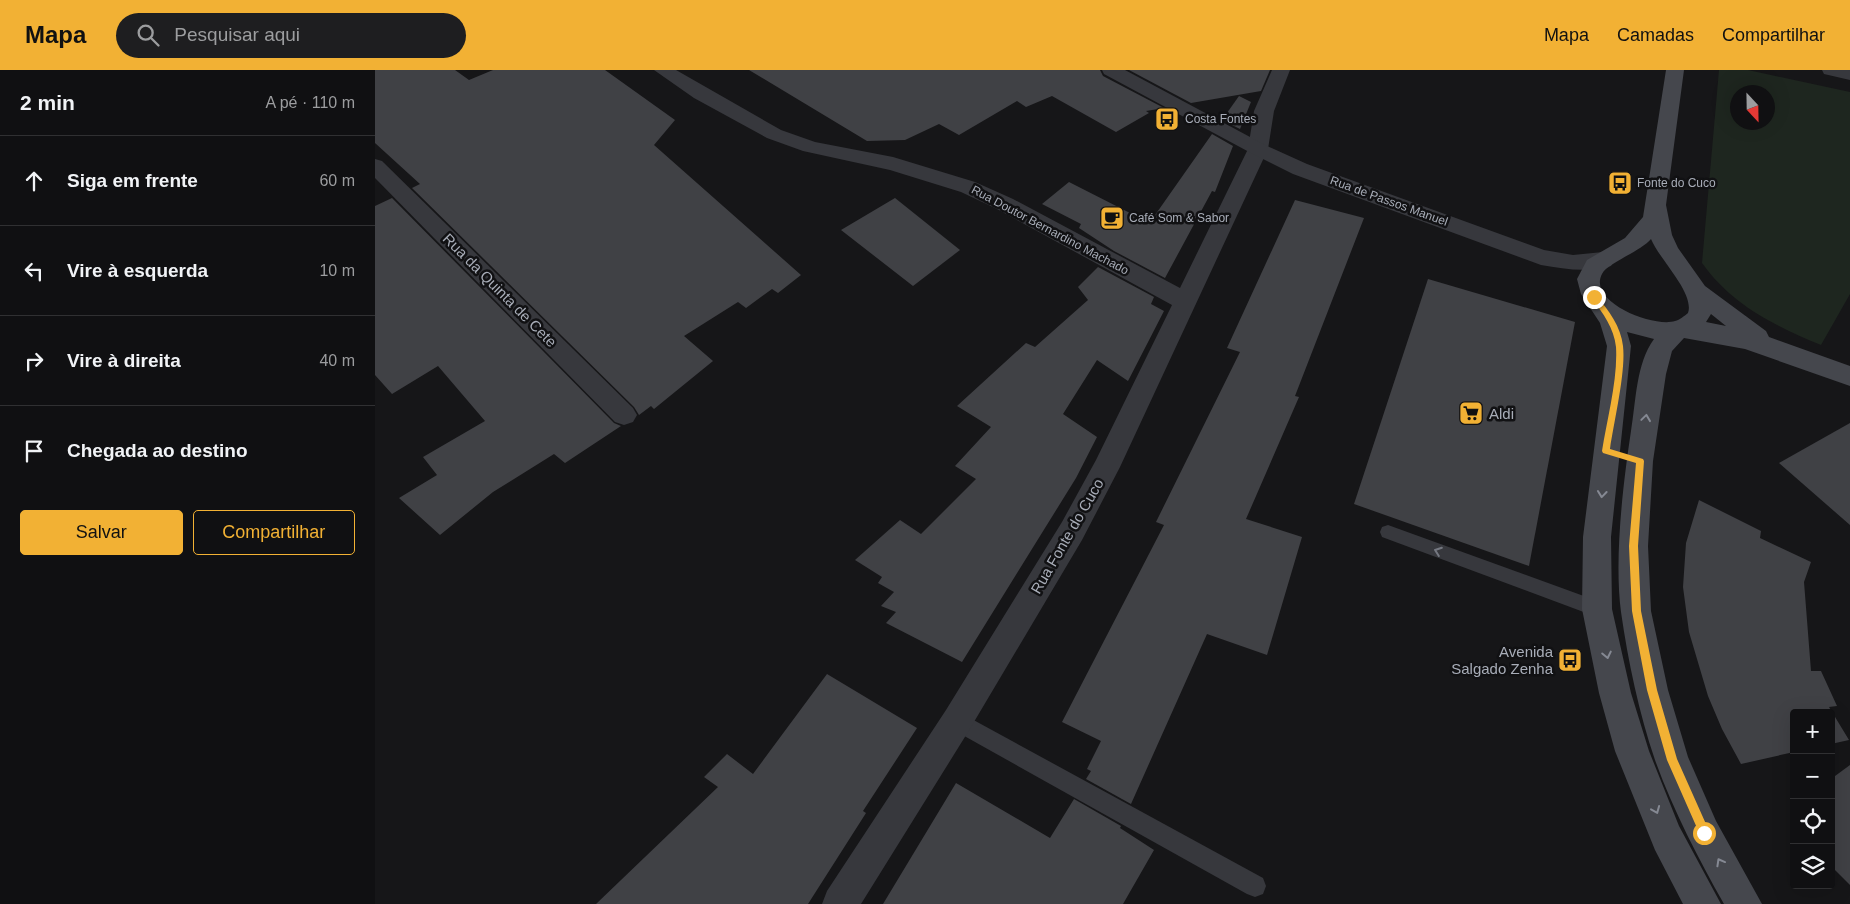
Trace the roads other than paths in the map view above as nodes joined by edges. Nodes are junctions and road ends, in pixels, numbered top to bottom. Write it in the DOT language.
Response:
graph roads {
  1 [pos="663,70"];
  2 [pos="1111,70"];
  3 [pos="1281,70"];
  4 [pos="1675,70"];
  5 [pos="1831,70"];
  6 [pos="1850,74"];
  7 [pos="1258,149"];
  8 [pos="375,166"];
  9 [pos="1657,207"];
  10 [pos="1522,250"];
  11 [pos="1606,259"];
  12 [pos="1693,286"];
  13 [pos="1185,301"];
  14 [pos="1599,303"];
  15 [pos="1678,330"];
  16 [pos="1785,352"];
  17 [pos="1850,376"];
  18 [pos="624,416"];
  19 [pos="1606,451"];
  20 [pos="1640,461"];
  21 [pos="1388,532"];
  22 [pos="1597,610"];
  23 [pos="957,721"];
  24 [pos="1255,886"];
  25 [pos="840,904"];
  26 [pos="1703,904"];
  27 [pos="1744,904"];
  1 -- 13 [label="street, Rua Doutor Bernardino Machado"];
  2 -- 7 [label="street, Rua de Passos Manuel"];
  3 -- 7 [label="street, Rua Fonte do Cuco"];
  4 -- 9 [label="main road"];
  5 -- 6 [label="street"];
  7 -- 10 [label="street, Rua de Passos Manuel"];
  7 -- 13 [label="street, Rua Fonte do Cuco"];
  8 -- 18 [label="street, Rua da Quinta de Cete"];
  9 -- 11 [label="main road"];
  9 -- 12 [label="main road"];
  10 -- 11 [label="street, Rua de Passos Manuel"];
  10 -- 14 [label="street, Rua de Passos Manuel"];
  11 -- 12 [label="main road"];
  11 -- 14 [label="main road"];
  12 -- 15 [label="main road"];
  12 -- 16 [label="main road"];
  13 -- 23 [label="street, Rua Fonte do Cuco"];
  14 -- 15 [label="main road"];
  14 -- 19 [label="main road"];
  15 -- 16 [label="main road"];
  20 -- 15 [label="main road, one-way"];
  16 -- 17 [label="main road"];
  19 -- 20 [label="main road"];
  19 -- 22 [label="main road, one-way"];
  27 -- 20 [label="main road, one-way"];
  22 -- 21 [label="lane, one-way"];
  22 -- 26 [label="main road, one-way"];
  23 -- 24 [label="lane"];
  23 -- 25 [label="street, Rua Fonte do Cuco"];
}
